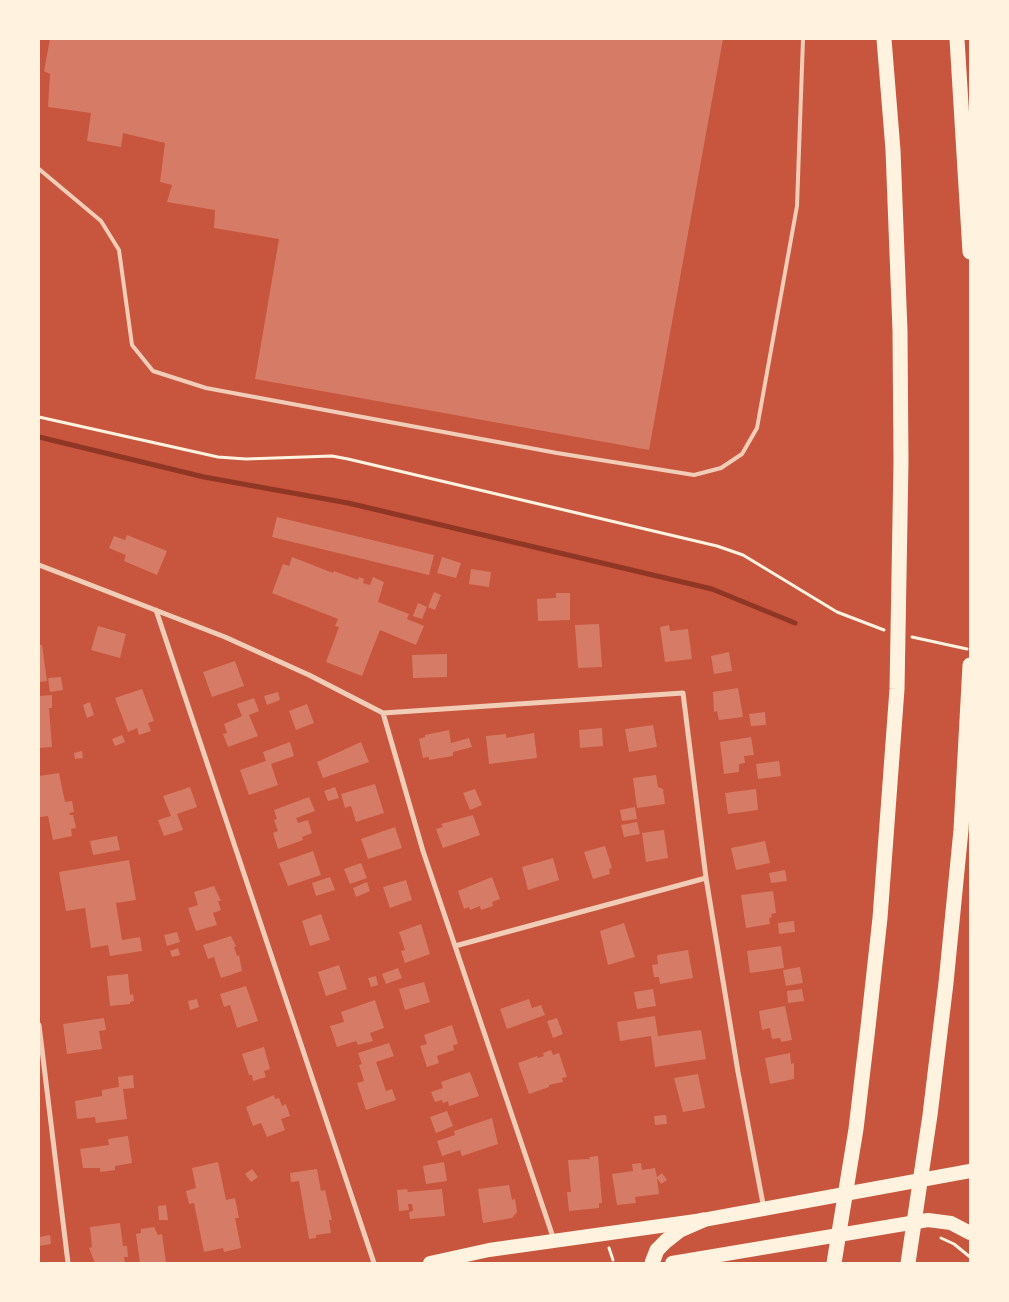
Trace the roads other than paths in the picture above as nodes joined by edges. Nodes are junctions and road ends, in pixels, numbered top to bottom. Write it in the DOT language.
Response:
graph roads {
  1 [pos="803,39"];
  2 [pos="884,39"];
  3 [pos="957,39"];
  4 [pos="39,169"];
  5 [pos="970,252"];
  6 [pos="39,565"];
  7 [pos="156,610"];
  8 [pos="970,665"];
  9 [pos="969,700"];
  10 [pos="382,713"];
  11 [pos="706,878"];
  12 [pos="455,946"];
  13 [pos="39,1025"];
  14 [pos="970,1171"];
  15 [pos="764,1209"];
  16 [pos="703,1220"];
  17 [pos="970,1233"];
  18 [pos="554,1240"];
  19 [pos="68,1263"];
  20 [pos="374,1263"];
  21 [pos="430,1263"];
  22 [pos="652,1263"];
  23 [pos="672,1263"];
  24 [pos="834,1263"];
  25 [pos="908,1263"];
  1 -- 4 [label="lane"];
  2 -- 24 [label="highway"];
  3 -- 5 [label="highway"];
  6 -- 7 [label="street"];
  7 -- 10 [label="street"];
  7 -- 20 [label="street"];
  8 -- 9 [label="highway"];
  9 -- 25 [label="highway"];
  10 -- 11 [label="street"];
  10 -- 12 [label="street"];
  11 -- 12 [label="street"];
  11 -- 15 [label="street"];
  12 -- 18 [label="street"];
  13 -- 19 [label="street"];
  14 -- 15 [label="highway"];
  15 -- 16 [label="highway"];
  16 -- 18 [label="highway"];
  16 -- 22 [label="highway"];
  17 -- 23 [label="highway"];
  18 -- 21 [label="highway"];
}
